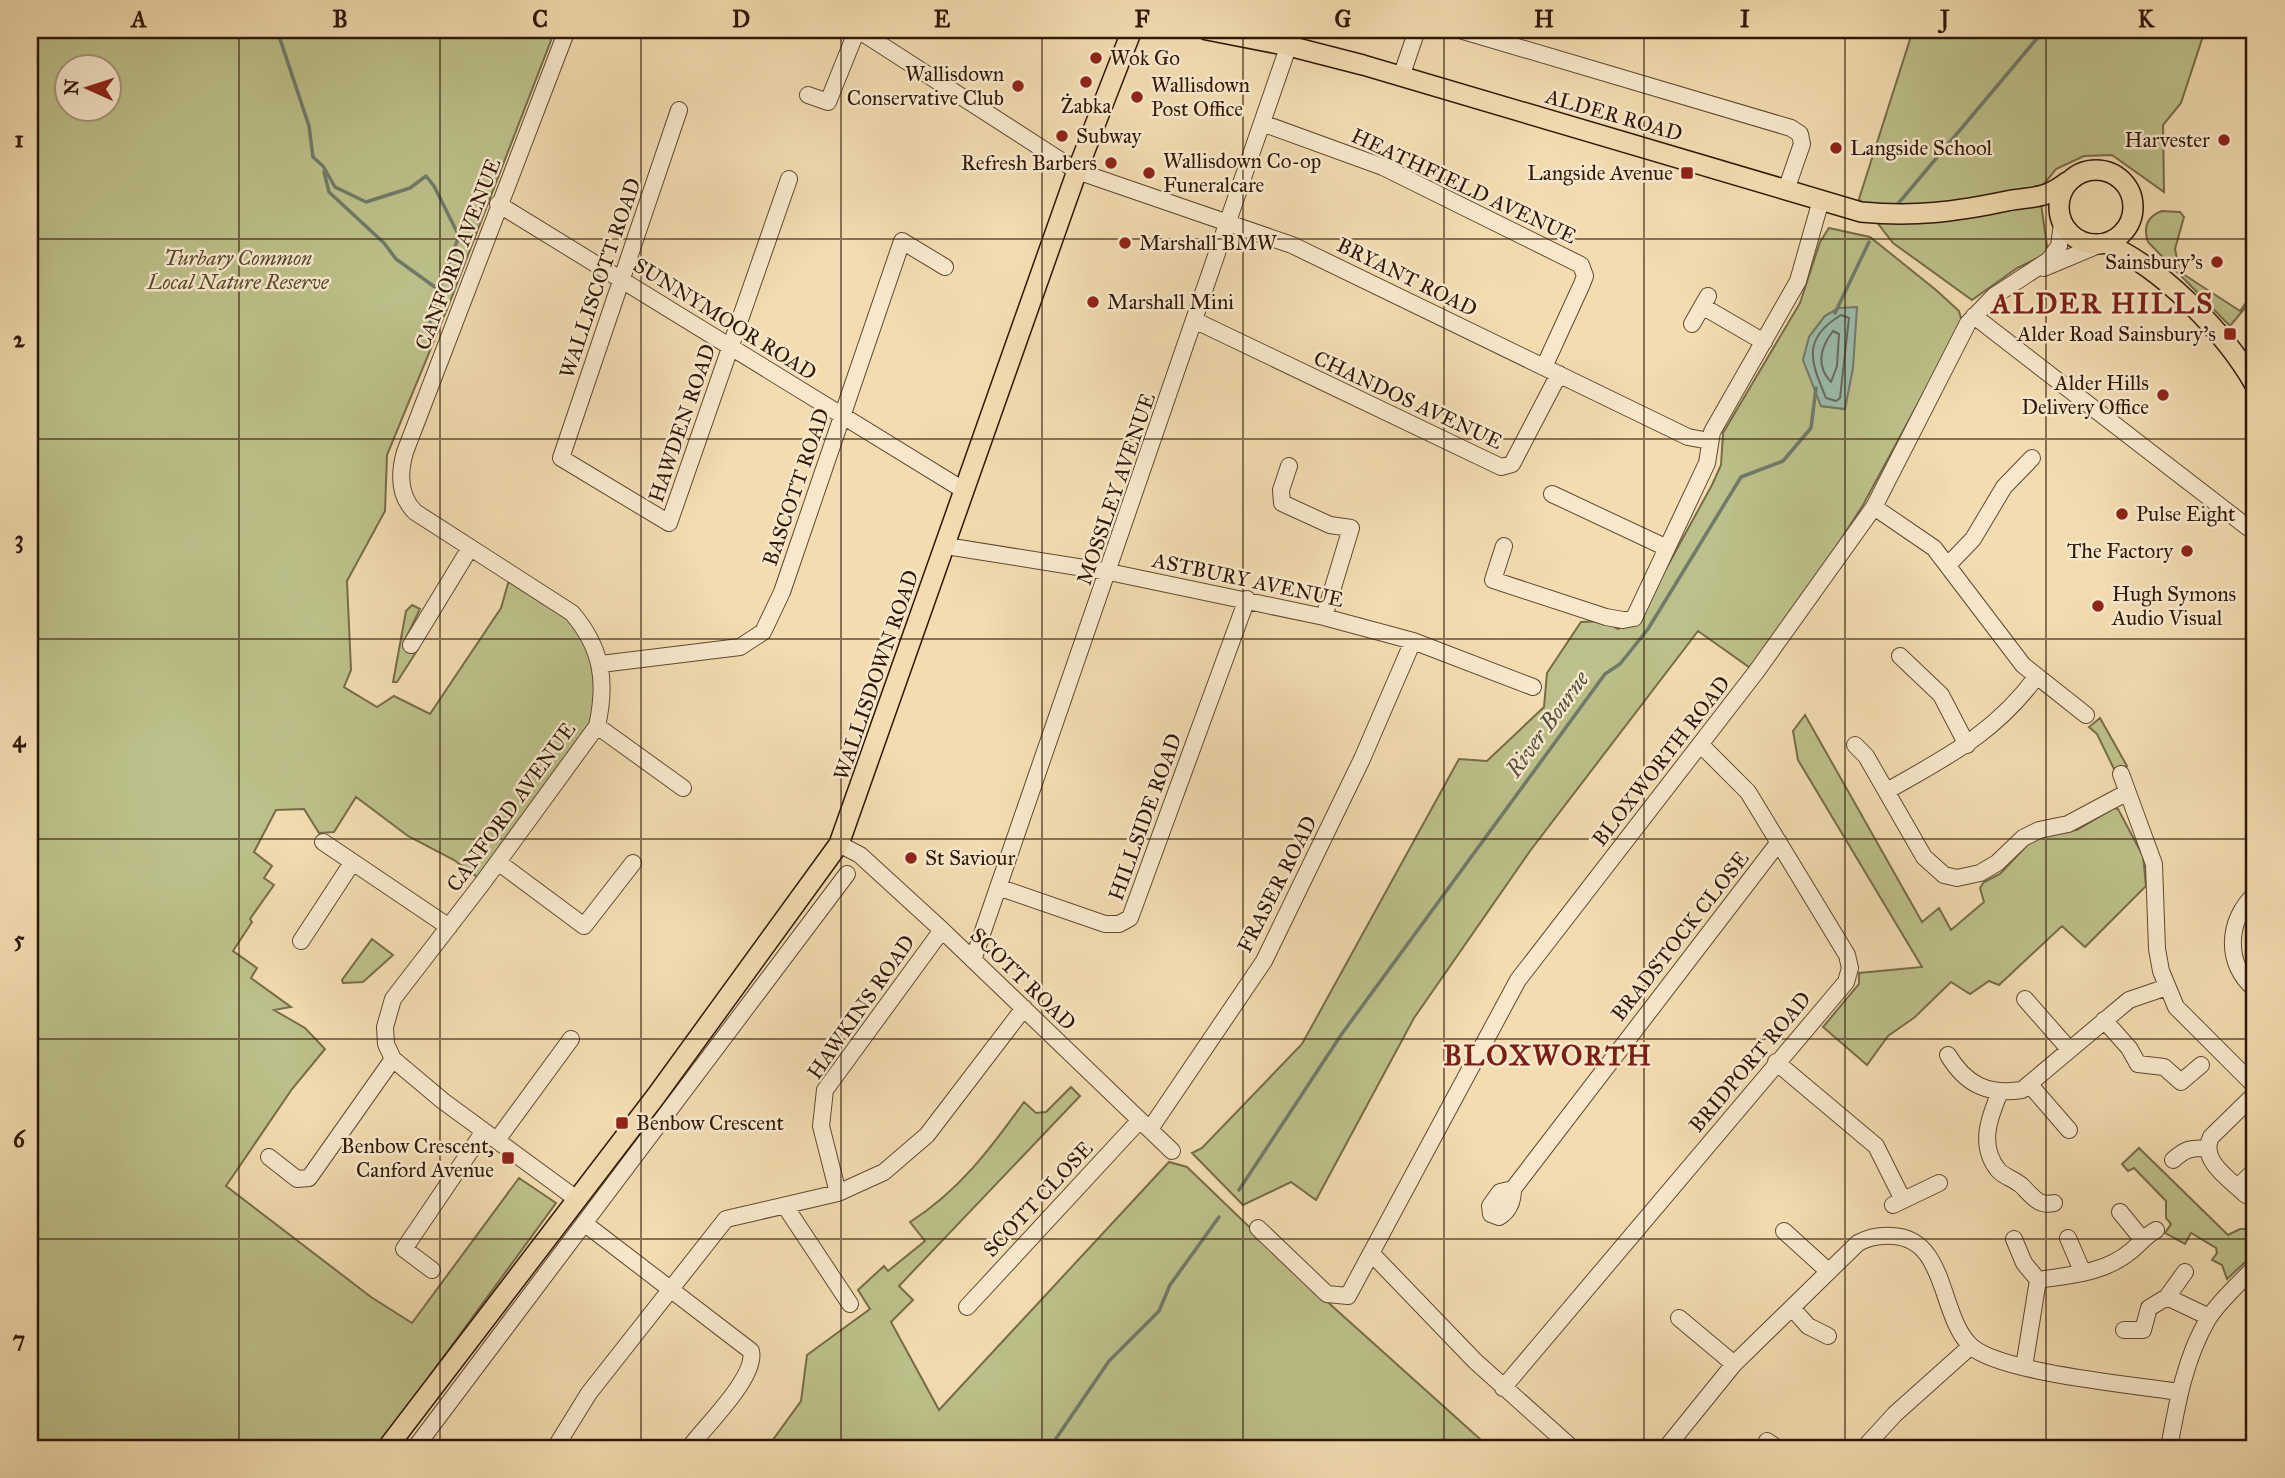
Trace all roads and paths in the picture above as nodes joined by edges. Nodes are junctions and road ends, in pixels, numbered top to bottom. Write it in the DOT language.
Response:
graph roads {
  1 [pos="567,30"];
  2 [pos="857,30"];
  3 [pos="1207,30"];
  4 [pos="1416,30"];
  5 [pos="1460,30"];
  6 [pos="1127,34"];
  7 [pos="1291,38"];
  8 [pos="1401,78"];
  9 [pos="808,95"];
  10 [pos="679,110"];
  11 [pos="1262,123"];
  12 [pos="1077,172"];
  13 [pos="789,179"];
  14 [pos="2067,182"];
  15 [pos="1786,190"];
  16 [pos="1821,200"];
  17 [pos="2010,200"];
  18 [pos="498,204"];
  19 [pos="2131,219"];
  20 [pos="2061,221"];
  21 [pos="1229,222"];
  22 [pos="2103,243"];
  23 [pos="2143,265"];
  24 [pos="945,267"];
  25 [pos="2032,272"];
  26 [pos="622,281"];
  27 [pos="1974,316"];
  28 [pos="1196,321"];
  29 [pos="1692,324"];
  30 [pos="1763,342"];
  31 [pos="730,349"];
  32 [pos="1551,371"];
  33 [pos="2255,385"];
  34 [pos="843,416"];
  35 [pos="1709,441"];
  36 [pos="2032,458"];
  37 [pos="1289,466"];
  38 [pos="965,491"];
  39 [pos="1552,494"];
  40 [pos="1874,507"];
  41 [pos="669,523"];
  42 [pos="2255,533"];
  43 [pos="946,546"];
  44 [pos="1504,546"];
  45 [pos="470,548"];
  46 [pos="1667,548"];
  47 [pos="1948,564"];
  48 [pos="1109,572"];
  49 [pos="1247,598"];
  50 [pos="1324,617"];
  51 [pos="1413,641"];
  52 [pos="411,645"];
  53 [pos="1900,656"];
  54 [pos="601,664"];
  55 [pos="2037,676"];
  56 [pos="1533,687"];
  57 [pos="2086,715"];
  58 [pos="597,726"];
  59 [pos="1701,745"];
  60 [pos="1855,745"];
  61 [pos="1967,745"];
  62 [pos="2121,774"];
  63 [pos="682,788"];
  64 [pos="1887,791"];
  65 [pos="2126,793"];
  66 [pos="323,842"];
  67 [pos="1779,842"];
  68 [pos="839,844"];
  69 [pos="498,862"];
  70 [pos="352,863"];
  71 [pos="633,863"];
  72 [pos="847,874"];
  73 [pos="998,887"];
  74 [pos="2255,894"];
  75 [pos="449,927"];
  76 [pos="942,930"];
  77 [pos="301,940"];
  78 [pos="973,960"];
  79 [pos="2167,987"];
  80 [pos="2255,989"];
  81 [pos="2025,999"];
  82 [pos="1024,1008"];
  83 [pos="2104,1020"];
  84 [pos="571,1039"];
  85 [pos="2068,1048"];
  86 [pos="1948,1055"];
  87 [pos="393,1059"];
  88 [pos="1776,1062"];
  89 [pos="2201,1065"];
  90 [pos="2030,1085"];
  91 [pos="2255,1086"];
  92 [pos="2000,1092"];
  93 [pos="2255,1094"];
  94 [pos="1145,1124"];
  95 [pos="2068,1130"];
  96 [pos="490,1136"];
  97 [pos="2208,1149"];
  98 [pos="1172,1151"];
  99 [pos="269,1157"];
  100 [pos="2174,1160"];
  101 [pos="2255,1170"];
  102 [pos="1939,1183"];
  103 [pos="1513,1189"];
  104 [pos="838,1193"];
  105 [pos="578,1200"];
  106 [pos="2054,1203"];
  107 [pos="785,1206"];
  108 [pos="2120,1212"];
  109 [pos="584,1223"];
  110 [pos="1258,1228"];
  111 [pos="1783,1230"];
  112 [pos="2156,1230"];
  113 [pos="2068,1238"];
  114 [pos="2014,1239"];
  115 [pos="2141,1239"];
  116 [pos="1373,1255"];
  117 [pos="546,1259"];
  118 [pos="2255,1266"];
  119 [pos="432,1270"];
  120 [pos="1828,1271"];
  121 [pos="2185,1272"];
  122 [pos="2083,1273"];
  123 [pos="2038,1280"];
  124 [pos="672,1289"];
  125 [pos="2167,1297"];
  126 [pos="850,1304"];
  127 [pos="967,1307"];
  128 [pos="1792,1308"];
  129 [pos="1680,1317"];
  130 [pos="2209,1317"];
  131 [pos="2124,1330"];
  132 [pos="1828,1336"];
  133 [pos="1971,1346"];
  134 [pos="1734,1364"];
  135 [pos="2024,1367"];
  136 [pos="1503,1388"];
  137 [pos="2179,1392"];
  138 [pos="387,1448"];
  139 [pos="415,1448"];
  140 [pos="555,1448"];
  141 [pos="689,1448"];
  142 [pos="1572,1448"];
  143 [pos="1666,1448"];
  144 [pos="1864,1448"];
  145 [pos="2169,1448"];
  1 -- 18 [label="street, CANFORD AVENUE"];
  2 -- 9 [label="street"];
  2 -- 12 [label="street, BRYANT ROAD"];
  3 -- 7 [label="main road, ALDER ROAD"];
  4 -- 8 [label="street"];
  5 -- 15 [label="street"];
  6 -- 12 [label="main road, WALLISDOWN ROAD"];
  7 -- 8 [label="main road, ALDER ROAD"];
  7 -- 11 [label="street, MOSSLEY AVENUE"];
  8 -- 15 [label="main road, ALDER ROAD"];
  10 -- 26 [label="street, WALLISCOTT ROAD"];
  11 -- 21 [label="street, MOSSLEY AVENUE"];
  11 -- 32 [label="street, HEATHFIELD AVENUE"];
  12 -- 21 [label="street, BRYANT ROAD"];
  12 -- 38 [label="main road, WALLISDOWN ROAD"];
  13 -- 31 [label="street, HAWDEN ROAD"];
  14 -- 17 [label="main road, ALDER ROAD"];
  14 -- 19 [label="main road"];
  14 -- 20 [label="main road"];
  15 -- 16 [label="main road, ALDER ROAD"];
  16 -- 17 [label="main road, ALDER ROAD"];
  16 -- 30 [label="street"];
  17 -- 20 [label="main road, ALDER ROAD"];
  18 -- 26 [label="street, SUNNYMOOR ROAD"];
  18 -- 45 [label="street, CANFORD AVENUE"];
  19 -- 22 [label="main road"];
  19 -- 23 [label="main road"];
  20 -- 22 [label="main road"];
  20 -- 25 [label="street, BLOXWORTH ROAD"];
  21 -- 28 [label="street, MOSSLEY AVENUE"];
  21 -- 32 [label="street, BRYANT ROAD"];
  22 -- 23 [label="main road"];
  22 -- 25 [label="street, BLOXWORTH ROAD"];
  23 -- 33 [label="main road"];
  24 -- 34 [label="street, BASCOTT ROAD"];
  25 -- 27 [label="street, BLOXWORTH ROAD"];
  26 -- 31 [label="street, SUNNYMOOR ROAD"];
  26 -- 41 [label="street, WALLISCOTT ROAD"];
  27 -- 40 [label="street, BLOXWORTH ROAD"];
  27 -- 42 [label="street"];
  28 -- 32 [label="street, CHANDOS AVENUE"];
  28 -- 48 [label="street, MOSSLEY AVENUE"];
  29 -- 30 [label="street"];
  30 -- 35 [label="street"];
  31 -- 34 [label="street, SUNNYMOOR ROAD"];
  31 -- 41 [label="street, HAWDEN ROAD"];
  32 -- 35 [label="street, BRYANT ROAD"];
  34 -- 38 [label="street, SUNNYMOOR ROAD"];
  34 -- 54 [label="street, BASCOTT ROAD"];
  35 -- 46 [label="street"];
  36 -- 47 [label="street"];
  37 -- 50 [label="street"];
  38 -- 43 [label="main road, WALLISDOWN ROAD"];
  39 -- 46 [label="street"];
  40 -- 47 [label="street"];
  40 -- 59 [label="street, BLOXWORTH ROAD"];
  43 -- 48 [label="street, ASTBURY AVENUE"];
  43 -- 68 [label="main road, WALLISDOWN ROAD"];
  44 -- 46 [label="street"];
  45 -- 52 [label="street"];
  45 -- 54 [label="street, CANFORD AVENUE"];
  47 -- 55 [label="street"];
  48 -- 49 [label="street, ASTBURY AVENUE"];
  48 -- 73 [label="street, MOSSLEY AVENUE"];
  49 -- 50 [label="street, ASTBURY AVENUE"];
  49 -- 73 [label="street, HILLSIDE ROAD"];
  50 -- 51 [label="street, ASTBURY AVENUE"];
  51 -- 56 [label="street, ASTBURY AVENUE"];
  51 -- 94 [label="street, FRASER ROAD"];
  53 -- 61 [label="street"];
  54 -- 58 [label="street, CANFORD AVENUE"];
  55 -- 57 [label="street"];
  55 -- 61 [label="street"];
  58 -- 63 [label="street"];
  58 -- 69 [label="street, CANFORD AVENUE"];
  59 -- 67 [label="street, BRIDPORT ROAD"];
  59 -- 116 [label="street, BLOXWORTH ROAD"];
  60 -- 64 [label="street"];
  61 -- 64 [label="street"];
  62 -- 65 [label="street"];
  64 -- 65 [label="street"];
  65 -- 79 [label="street"];
  66 -- 70 [label="street"];
  67 -- 88 [label="street, BRIDPORT ROAD"];
  67 -- 103 [label="street, BRADSTOCK CLOSE"];
  68 -- 76 [label="street, SCOTT ROAD"];
  68 -- 105 [label="main road, WALLISDOWN ROAD"];
  69 -- 71 [label="street"];
  69 -- 75 [label="street, CANFORD AVENUE"];
  70 -- 75 [label="street"];
  70 -- 77 [label="street"];
  72 -- 109 [label="street, WALLISDOWN ROAD"];
  73 -- 78 [label="street, MOSSLEY AVENUE"];
  74 -- 80 [label="street"];
  75 -- 87 [label="street, CANFORD AVENUE"];
  76 -- 78 [label="street, SCOTT ROAD"];
  76 -- 104 [label="street, HAWKINS ROAD"];
  78 -- 82 [label="street, SCOTT ROAD"];
  79 -- 83 [label="street"];
  79 -- 91 [label="street"];
  81 -- 85 [label="street"];
  82 -- 94 [label="street, SCOTT ROAD"];
  82 -- 104 [label="street"];
  83 -- 85 [label="street"];
  83 -- 89 [label="street"];
  84 -- 96 [label="street"];
  85 -- 90 [label="street"];
  86 -- 92 [label="street"];
  87 -- 96 [label="street"];
  87 -- 99 [label="street"];
  88 -- 102 [label="street"];
  88 -- 136 [label="street, BRIDPORT ROAD"];
  90 -- 92 [label="street"];
  90 -- 95 [label="street"];
  92 -- 106 [label="street"];
  93 -- 97 [label="street"];
  94 -- 98 [label="street, SCOTT ROAD"];
  94 -- 127 [label="street, SCOTT CLOSE"];
  96 -- 105 [label="street"];
  96 -- 119 [label="street"];
  97 -- 100 [label="street"];
  97 -- 101 [label="street"];
  104 -- 107 [label="street"];
  105 -- 117 [label="main road, WALLISDOWN ROAD"];
  107 -- 124 [label="street"];
  107 -- 126 [label="street"];
  108 -- 115 [label="street"];
  109 -- 117 [label="street, WALLISDOWN ROAD"];
  109 -- 124 [label="street"];
  110 -- 116 [label="street, BLOXWORTH ROAD"];
  111 -- 120 [label="street"];
  112 -- 115 [label="street"];
  113 -- 122 [label="street"];
  114 -- 123 [label="street"];
  115 -- 122 [label="street"];
  116 -- 136 [label="street"];
  117 -- 138 [label="main road, WALLISDOWN ROAD"];
  117 -- 139 [label="street, WALLISDOWN ROAD"];
  118 -- 130 [label="street"];
  120 -- 128 [label="street"];
  120 -- 133 [label="street"];
  121 -- 125 [label="street"];
  122 -- 123 [label="street"];
  123 -- 135 [label="street"];
  124 -- 140 [label="street"];
  124 -- 141 [label="street"];
  125 -- 130 [label="street"];
  125 -- 131 [label="street"];
  128 -- 132 [label="street"];
  128 -- 134 [label="street"];
  129 -- 134 [label="street"];
  130 -- 137 [label="street"];
  133 -- 135 [label="street"];
  133 -- 144 [label="street"];
  134 -- 143 [label="street"];
  135 -- 137 [label="street"];
  136 -- 142 [label="street"];
  137 -- 145 [label="street"];
}
